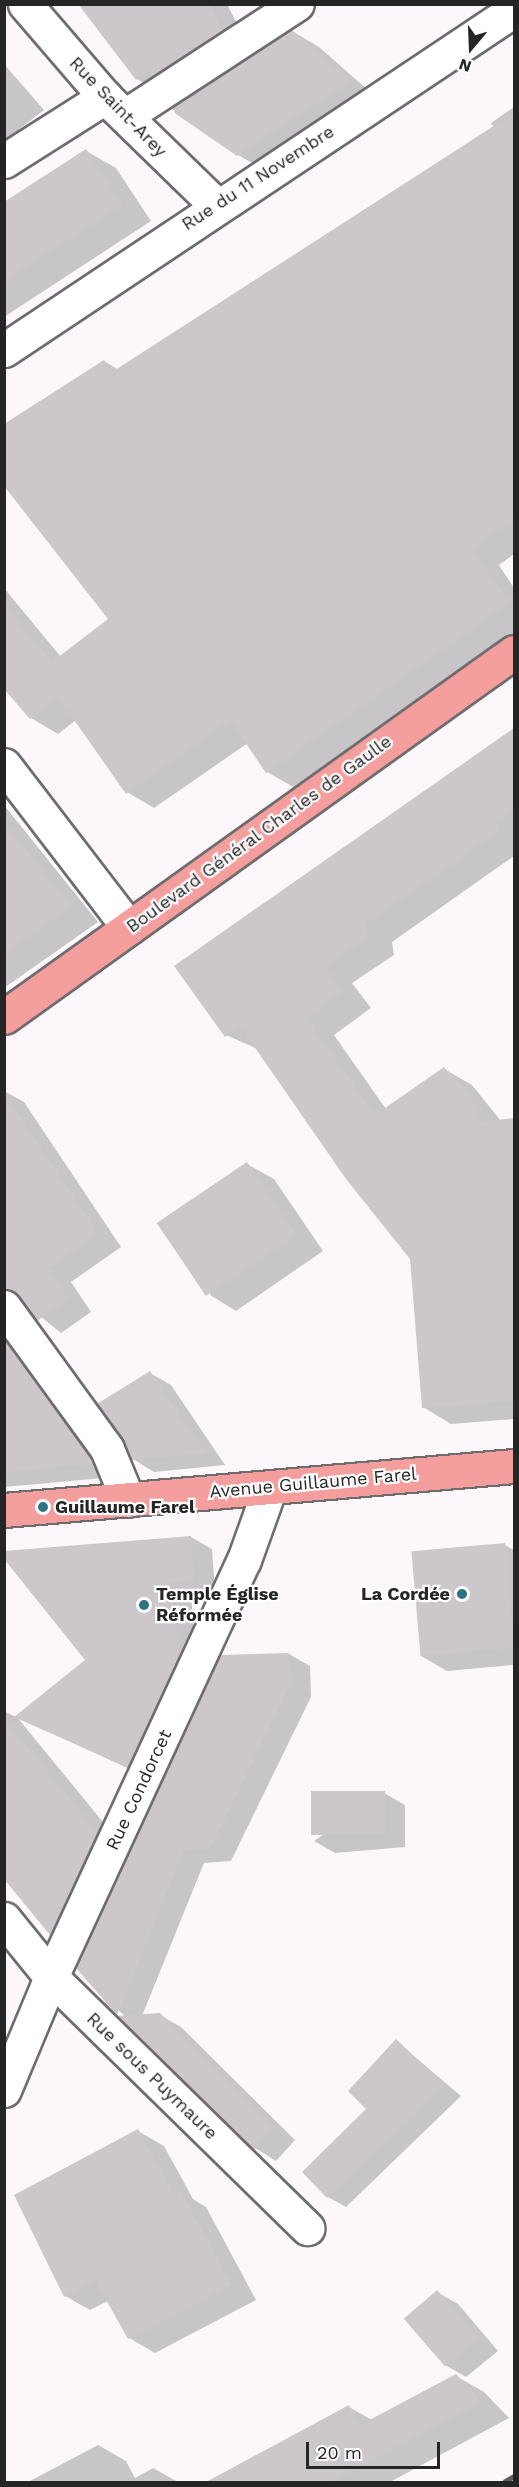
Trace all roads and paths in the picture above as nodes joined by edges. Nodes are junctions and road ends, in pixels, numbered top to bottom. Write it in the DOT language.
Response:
graph roads {
  1 [pos="25,4"];
  2 [pos="297,4"];
  3 [pos="514,10"];
  4 [pos="115,106"];
  5 [pos="4,161"];
  6 [pos="216,205"];
  7 [pos="4,350"];
  8 [pos="514,652"];
  9 [pos="4,765"];
  10 [pos="129,928"];
  11 [pos="4,1017"];
  12 [pos="4,1307"];
  13 [pos="514,1466"];
  14 [pos="270,1487"];
  15 [pos="128,1500"];
  16 [pos="4,1510"];
  17 [pos="4,1919"];
  18 [pos="51,1977"];
  19 [pos="4,2090"];
  20 [pos="307,2228"];
  1 -- 4 [label="street, Rue Saint-Arey"];
  2 -- 4 [label="street"];
  3 -- 6 [label="street, Rue du 11 Novembre"];
  4 -- 5 [label="street"];
  4 -- 6 [label="street, Rue Saint-Arey"];
  6 -- 7 [label="street, Rue du 11 Novembre"];
  8 -- 10 [label="main road, Boulevard Général Charles de Gaulle"];
  9 -- 10 [label="street"];
  10 -- 11 [label="main road, Boulevard Général Charles de Gaulle"];
  12 -- 15 [label="street"];
  13 -- 14 [label="main road, Avenue Guillaume Farel"];
  14 -- 15 [label="main road, Avenue Guillaume Farel"];
  14 -- 18 [label="street, Rue Condorcet"];
  15 -- 16 [label="main road, Avenue Guillaume Farel"];
  17 -- 18 [label="street, Rue sous Puymaure"];
  18 -- 19 [label="street, Rue Condorcet"];
  18 -- 20 [label="street, Rue sous Puymaure"];
}
